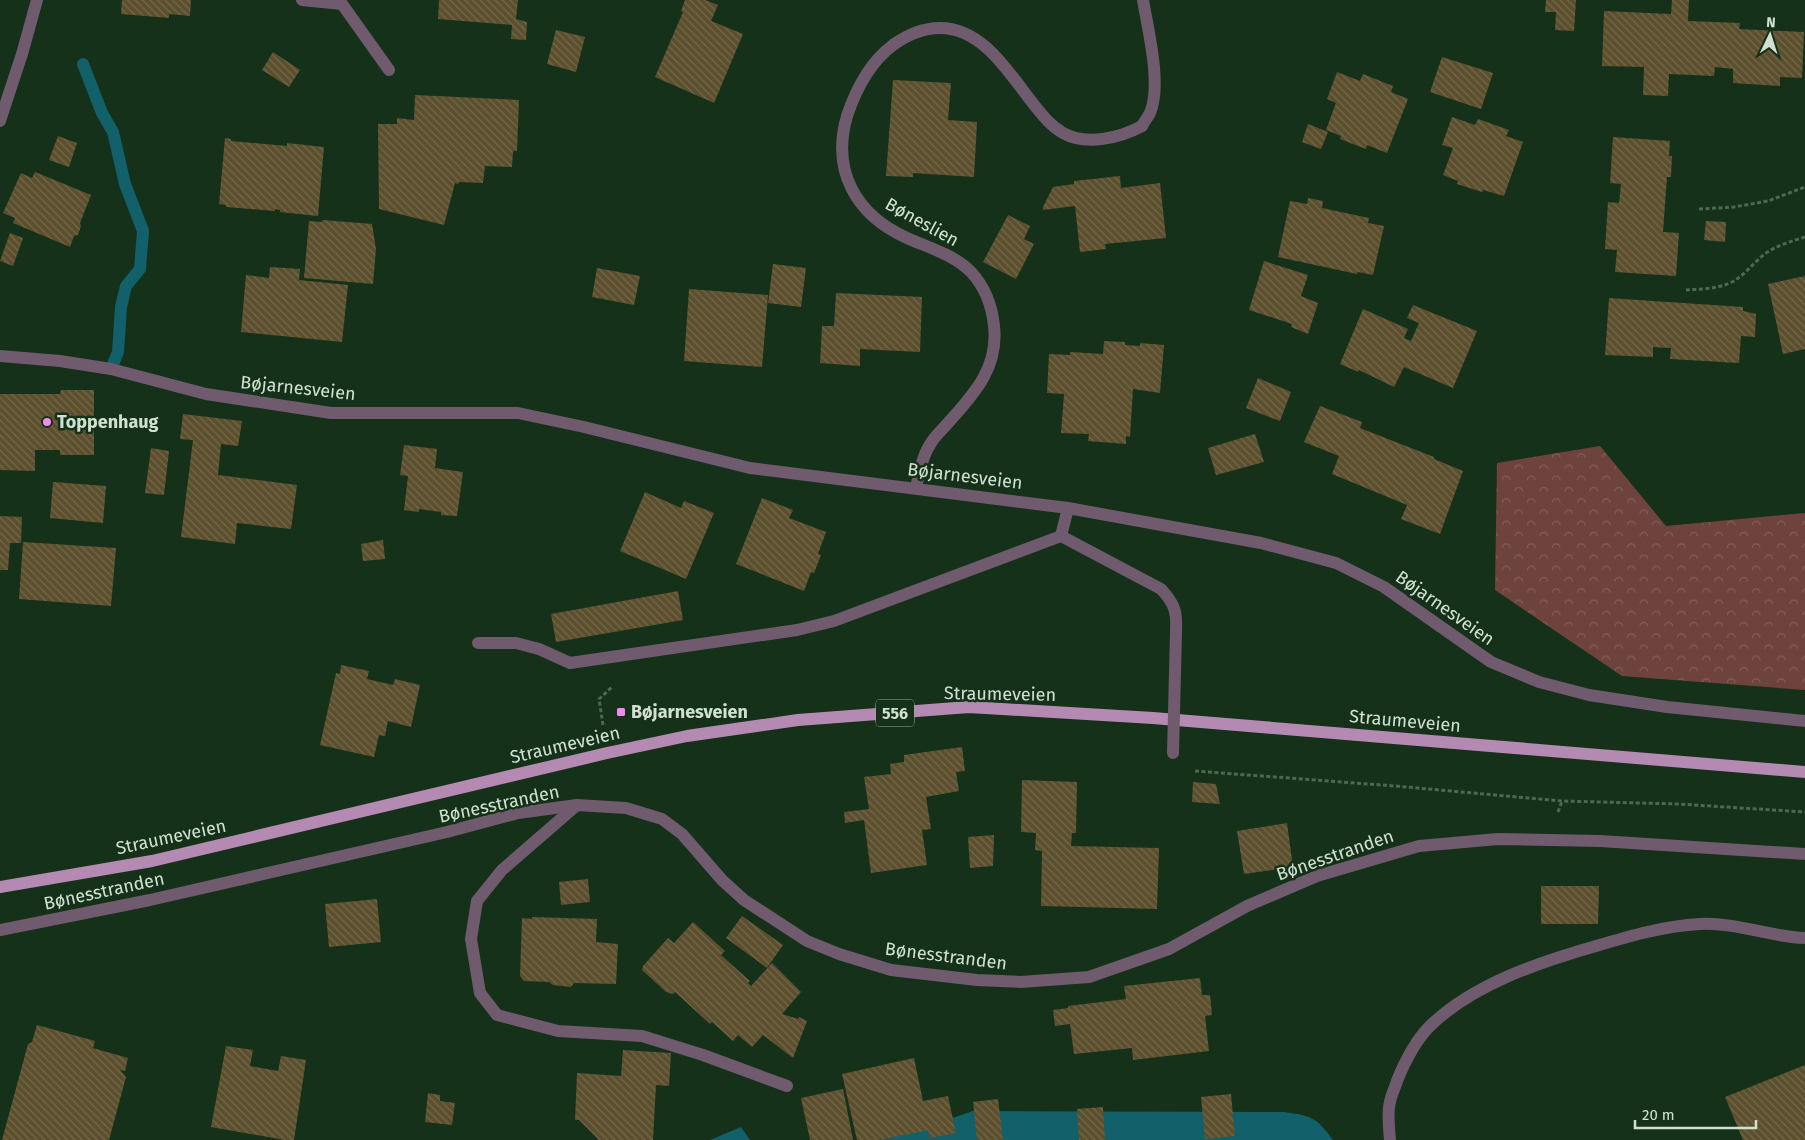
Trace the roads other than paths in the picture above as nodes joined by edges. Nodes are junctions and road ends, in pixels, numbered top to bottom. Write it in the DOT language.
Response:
graph roads {
  1 [pos="36,0"];
  2 [pos="302,0"];
  3 [pos="1143,0"];
  4 [pos="389,70"];
  5 [pos="0,121"];
  6 [pos="0,356"];
  7 [pos="916,488"];
  8 [pos="1068,508"];
  9 [pos="1061,536"];
  10 [pos="478,643"];
  11 [pos="1805,721"];
  12 [pos="1173,753"];
  13 [pos="1805,772"];
  14 [pos="577,805"];
  15 [pos="1805,854"];
  16 [pos="0,887"];
  17 [pos="0,930"];
  18 [pos="1805,938"];
  19 [pos="787,1086"];
  20 [pos="1390,1140"];
  1 -- 5 [label="street"];
  2 -- 4 [label="street"];
  3 -- 7 [label="street, Bøneslien"];
  6 -- 7 [label="street, Bøjarnesveien"];
  7 -- 8 [label="street, Bøjarnesveien"];
  8 -- 9 [label="street"];
  8 -- 11 [label="street, Bøjarnesveien"];
  9 -- 10 [label="street"];
  9 -- 12 [label="street, bridge"];
  13 -- 16 [label="main road, Straumeveien / 556"];
  14 -- 15 [label="street, Bønesstranden"];
  14 -- 17 [label="street, Bønesstranden"];
  14 -- 19 [label="street"];
  18 -- 20 [label="street"];
}
